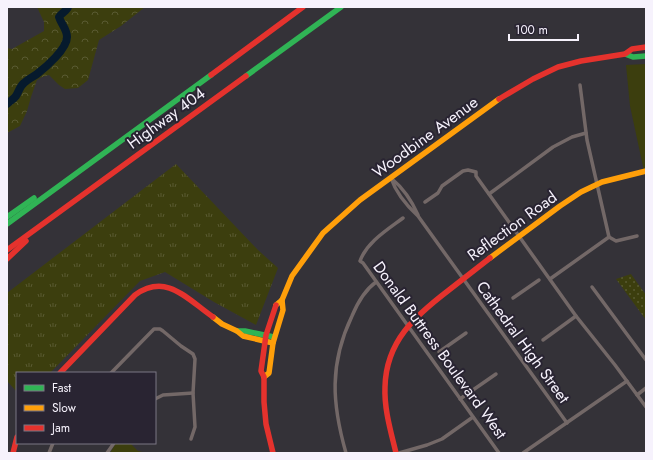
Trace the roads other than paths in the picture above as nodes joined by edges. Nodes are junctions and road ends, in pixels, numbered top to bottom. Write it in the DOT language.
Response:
graph roads {
  1 [pos="303,7"];
  2 [pos="341,7"];
  3 [pos="646,48"];
  4 [pos="625,54"];
  5 [pos="646,56"];
  6 [pos="580,85"];
  7 [pos="586,133"];
  8 [pos="95,160"];
  9 [pos="646,171"];
  10 [pos="391,178"];
  11 [pos="597,184"];
  12 [pos="489,194"];
  13 [pos="425,202"];
  14 [pos="7,217"];
  15 [pos="403,218"];
  16 [pos="44,223"];
  17 [pos="7,224"];
  18 [pos="519,236"];
  19 [pos="609,236"];
  20 [pos="637,236"];
  21 [pos="7,250"];
  22 [pos="7,259"];
  23 [pos="550,278"];
  24 [pos="463,279"];
  25 [pos="539,280"];
  26 [pos="376,282"];
  27 [pos="592,287"];
  28 [pos="513,298"];
  29 [pos="282,300"];
  30 [pos="576,316"];
  31 [pos="408,326"];
  32 [pos="466,333"];
  33 [pos="266,338"];
  34 [pos="274,340"];
  35 [pos="543,340"];
  36 [pos="439,352"];
  37 [pos="646,360"];
  38 [pos="61,372"];
  39 [pos="112,372"];
  40 [pos="496,374"];
  41 [pos="264,377"];
  42 [pos="627,381"];
  43 [pos="646,388"];
  44 [pos="193,393"];
  45 [pos="637,395"];
  46 [pos="156,398"];
  47 [pos="460,399"];
  48 [pos="646,407"];
  49 [pos="474,417"];
  50 [pos="567,423"];
  51 [pos="191,439"];
  52 [pos="16,441"];
  53 [pos="113,444"];
  54 [pos="13,453"];
  55 [pos="107,453"];
  56 [pos="273,453"];
  57 [pos="346,453"];
  58 [pos="398,453"];
  59 [pos="499,453"];
  60 [pos="523,453"];
  1 -- 8 [label="main road, Highway 404"];
  2 -- 16 [label="main road, Highway 404"];
  3 -- 4 [label="main road, Woodbine Avenue"];
  4 -- 5 [label="main road, Woodbine Avenue"];
  4 -- 10 [label="main road, Woodbine Avenue"];
  6 -- 7 [label="street"];
  7 -- 11 [label="street"];
  7 -- 12 [label="street"];
  8 -- 14 [label="main road"];
  8 -- 17 [label="main road, Highway 404"];
  9 -- 11 [label="main road, Reflection Road"];
  10 -- 24 [label="street, Cathedral High Street"];
  10 -- 29 [label="main road, Woodbine Avenue"];
  11 -- 18 [label="main road, Reflection Road"];
  11 -- 19 [label="street"];
  12 -- 13 [label="street"];
  12 -- 18 [label="street"];
  15 -- 26 [label="street, Donald Buttress Boulevard West"];
  16 -- 21 [label="main road, Highway 404"];
  16 -- 22 [label="main road"];
  18 -- 23 [label="street"];
  18 -- 24 [label="main road, Reflection Road"];
  19 -- 20 [label="street"];
  19 -- 23 [label="street"];
  23 -- 30 [label="street"];
  24 -- 31 [label="main road, Reflection Road"];
  24 -- 50 [label="street, Cathedral High Street"];
  25 -- 28 [label="street"];
  26 -- 31 [label="street, Donald Buttress Boulevard West"];
  26 -- 57 [label="street"];
  27 -- 37 [label="street"];
  29 -- 33 [label="main road, Woodbine Avenue"];
  29 -- 34 [label="main road, Woodbine Avenue"];
  30 -- 35 [label="street"];
  30 -- 42 [label="street"];
  31 -- 47 [label="street, Donald Buttress Boulevard West"];
  31 -- 58 [label="main road, Reflection Road"];
  32 -- 36 [label="street"];
  33 -- 34 [label="main road"];
  33 -- 38 [label="main road"];
  33 -- 41 [label="main road, Woodbine Avenue"];
  34 -- 41 [label="main road, Woodbine Avenue"];
  39 -- 44 [label="street"];
  40 -- 47 [label="street"];
  41 -- 56 [label="main road, Woodbine Avenue"];
  42 -- 45 [label="street"];
  42 -- 50 [label="street"];
  43 -- 45 [label="street"];
  44 -- 46 [label="street"];
  44 -- 51 [label="street"];
  45 -- 48 [label="street"];
  47 -- 49 [label="street, Donald Buttress Boulevard West"];
  49 -- 58 [label="street"];
  49 -- 59 [label="street, Donald Buttress Boulevard West"];
  50 -- 60 [label="street"];
  52 -- 54 [label="main road"];
  53 -- 55 [label="street"];
}
